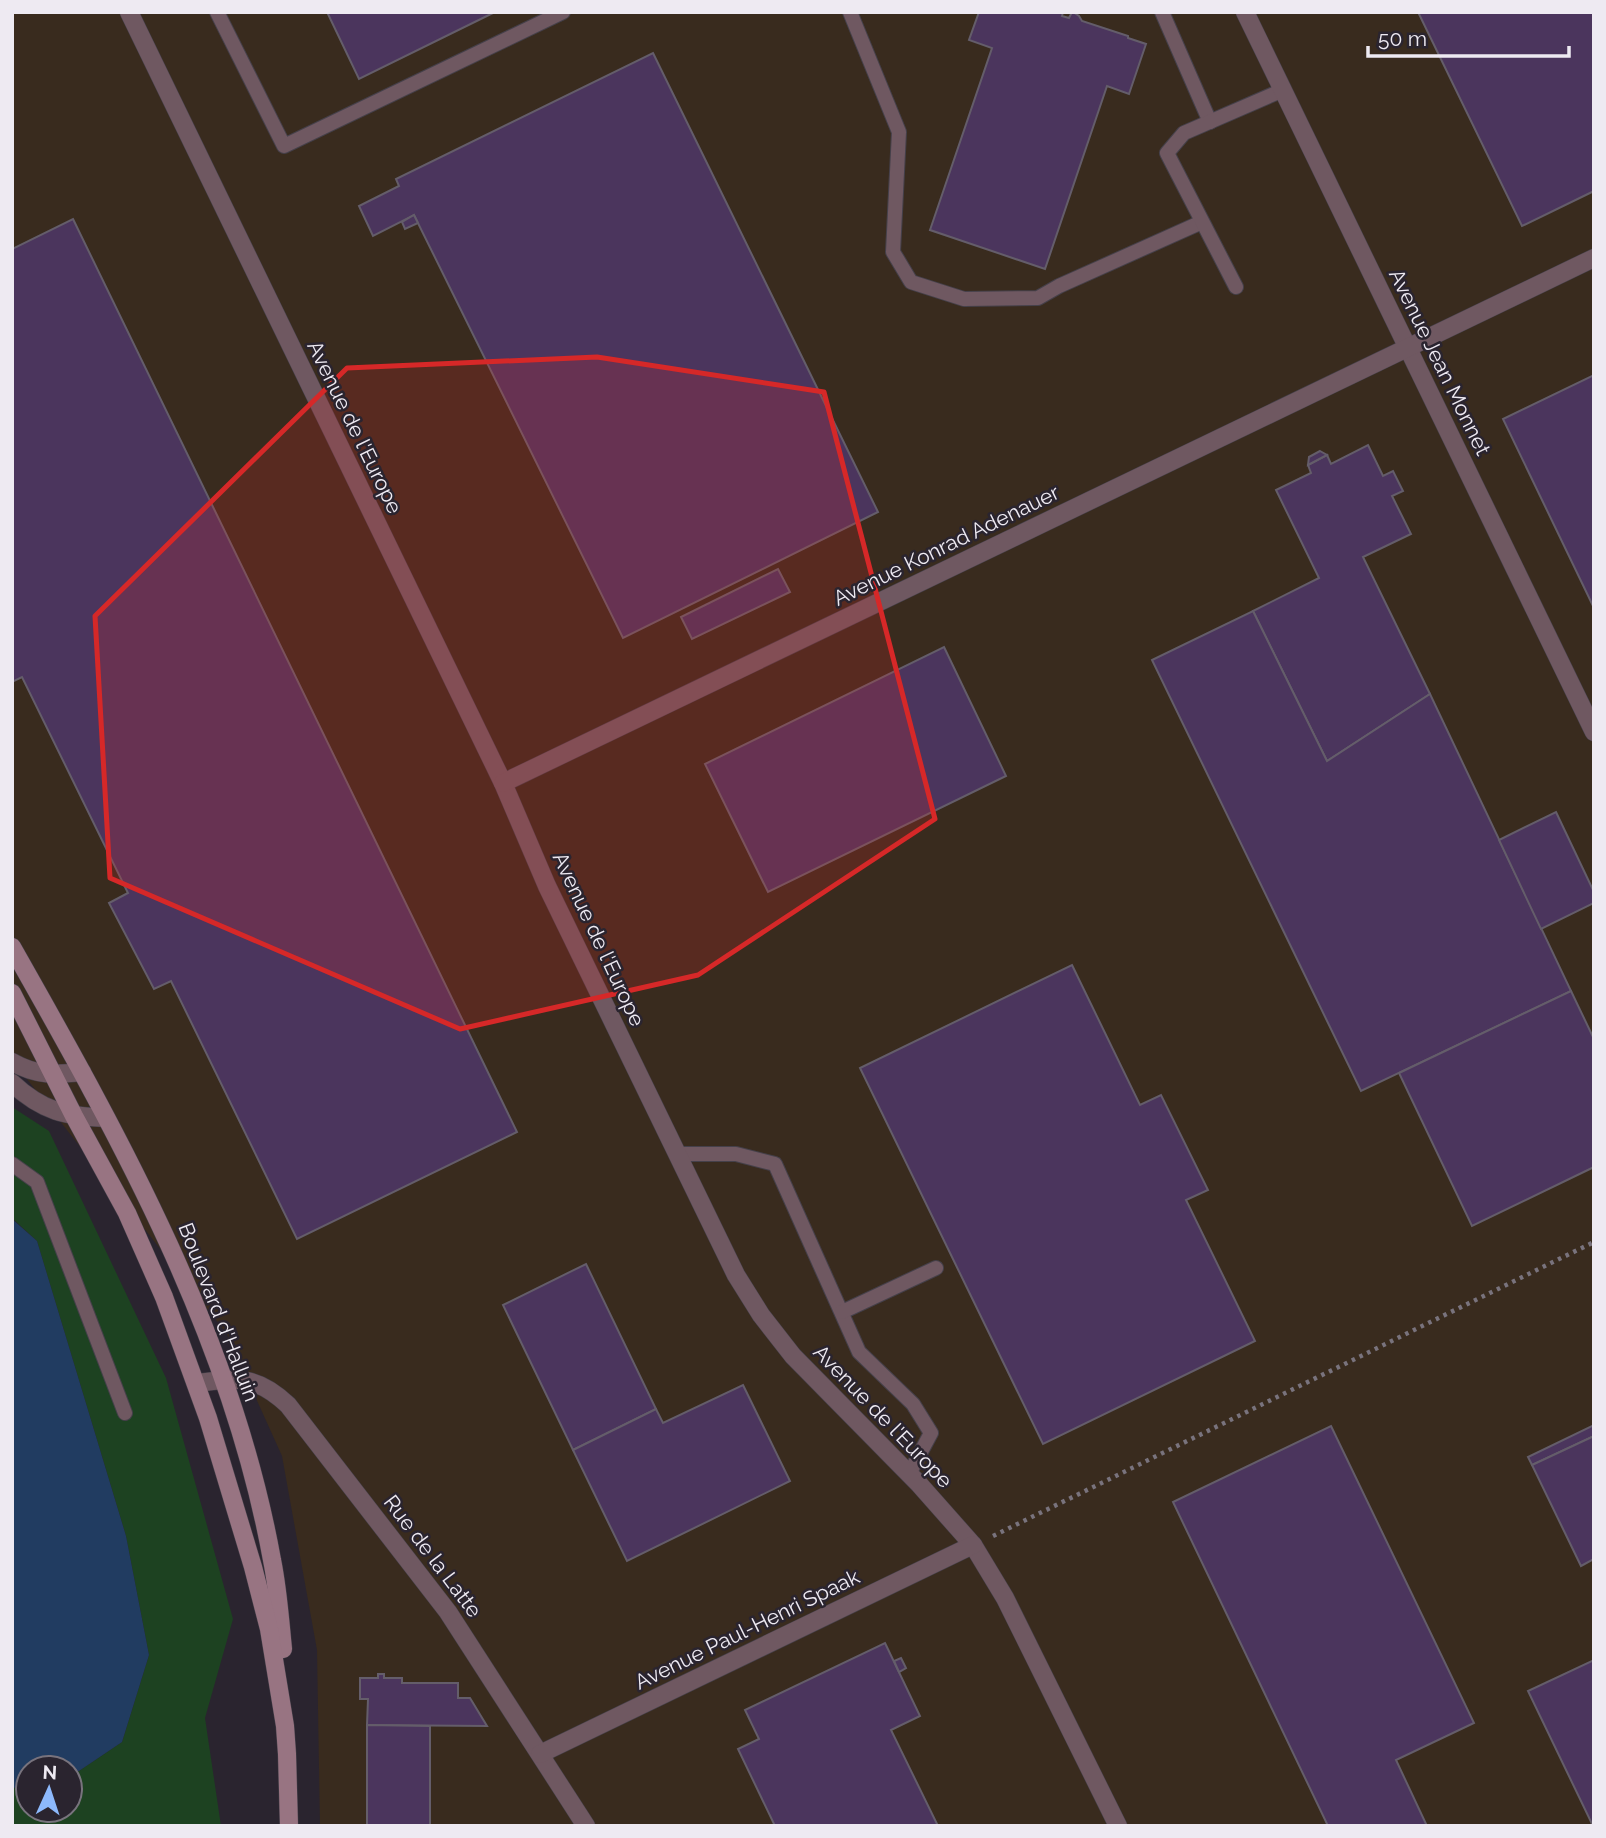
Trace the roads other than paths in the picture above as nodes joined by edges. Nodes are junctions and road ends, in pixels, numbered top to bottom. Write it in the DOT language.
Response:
graph roads {
  1 [pos="129,12"];
  2 [pos="217,12"];
  3 [pos="563,12"];
  4 [pos="850,12"];
  5 [pos="1162,12"];
  6 [pos="1245,12"];
  7 [pos="1283,90"];
  8 [pos="1210,122"];
  9 [pos="1202,222"];
  10 [pos="1594,258"];
  11 [pos="1236,287"];
  12 [pos="1408,349"];
  13 [pos="1594,732"];
  14 [pos="503,783"];
  15 [pos="12,947"];
  16 [pos="12,993"];
  17 [pos="12,1062"];
  18 [pos="82,1072"];
  19 [pos="53,1075"];
  20 [pos="12,1083"];
  21 [pos="74,1116"];
  22 [pos="106,1118"];
  23 [pos="677,1154"];
  24 [pos="12,1164"];
  25 [pos="936,1268"];
  26 [pos="842,1312"];
  27 [pos="224,1379"];
  28 [pos="197,1383"];
  29 [pos="125,1413"];
  30 [pos="909,1475"];
  31 [pos="973,1545"];
  32 [pos="285,1726"];
  33 [pos="540,1754"];
  34 [pos="289,1826"];
  35 [pos="586,1826"];
  36 [pos="1118,1826"];
  1 -- 14 [label="street, Avenue de l'Europe"];
  2 -- 3 [label="lane"];
  4 -- 9 [label="lane"];
  5 -- 8 [label="lane"];
  6 -- 7 [label="street, Avenue Jean Monnet"];
  7 -- 8 [label="lane"];
  7 -- 12 [label="street, Avenue Jean Monnet"];
  8 -- 9 [label="lane"];
  9 -- 11 [label="lane"];
  10 -- 12 [label="street, Avenue Konrad Adenauer"];
  12 -- 13 [label="street, Avenue Jean Monnet"];
  12 -- 14 [label="street, Avenue Konrad Adenauer"];
  14 -- 23 [label="street, Avenue de l'Europe"];
  15 -- 18 [label="main road, Boulevard d'Halluin"];
  16 -- 19 [label="main road, Boulevard d'Halluin"];
  17 -- 19 [label="street"];
  18 -- 19 [label="street"];
  18 -- 22 [label="main road, Boulevard d'Halluin"];
  19 -- 21 [label="main road, Boulevard d'Halluin"];
  20 -- 21 [label="street"];
  21 -- 22 [label="street"];
  21 -- 28 [label="main road, Boulevard d'Halluin"];
  22 -- 27 [label="main road, Boulevard d'Halluin"];
  23 -- 26 [label="lane"];
  23 -- 30 [label="street, Avenue de l'Europe"];
  24 -- 29 [label="lane"];
  25 -- 26 [label="lane"];
  26 -- 30 [label="lane"];
  27 -- 28 [label="street, Rue de la Latte"];
  27 -- 32 [label="main road, Boulevard d'Halluin"];
  27 -- 33 [label="street, Rue de la Latte"];
  28 -- 32 [label="main road, Boulevard d'Halluin"];
  30 -- 31 [label="street, Avenue de l'Europe"];
  31 -- 33 [label="street, Avenue Paul-Henri Spaak"];
  31 -- 36 [label="street, Avenue de l'Europe"];
  32 -- 34 [label="main road, Boulevard d'Halluin"];
  33 -- 35 [label="street, Rue de la Latte"];
}
